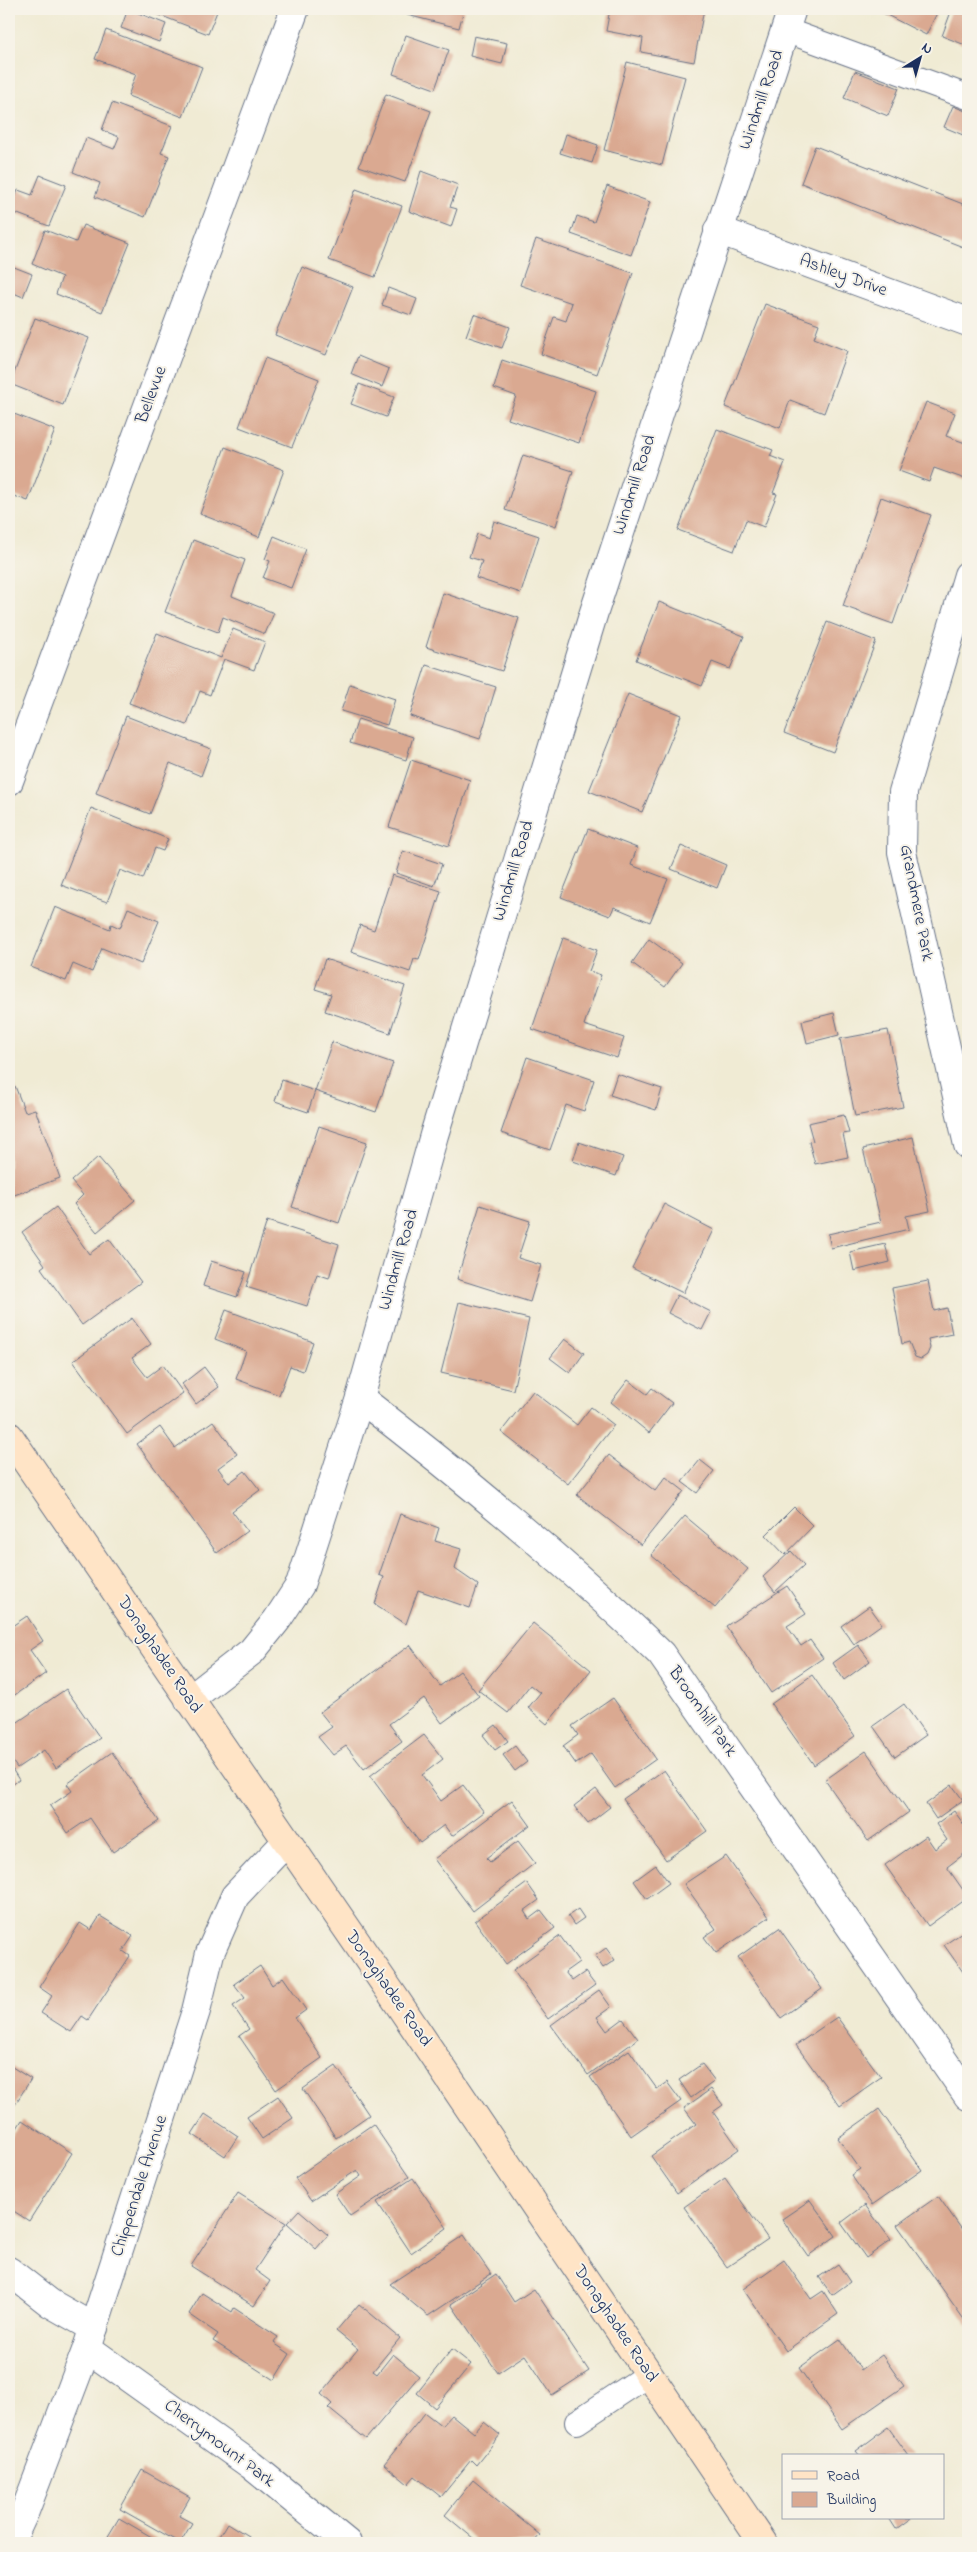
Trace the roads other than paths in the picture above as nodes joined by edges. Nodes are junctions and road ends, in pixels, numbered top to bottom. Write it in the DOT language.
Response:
graph roads {
  1 [pos="295,9"];
  2 [pos="789,20"];
  3 [pos="968,97"];
  4 [pos="718,230"];
  5 [pos="968,322"];
  6 [pos="968,575"];
  7 [pos="964,606"];
  8 [pos="9,782"];
  9 [pos="968,1145"];
  10 [pos="360,1398"];
  11 [pos="9,1436"];
  12 [pos="189,1700"];
  13 [pos="286,1842"];
  14 [pos="968,2096"];
  15 [pos="9,2271"];
  16 [pos="91,2338"];
  17 [pos="649,2374"];
  18 [pos="577,2422"];
  19 [pos="10,2543"];
  20 [pos="347,2543"];
  21 [pos="764,2543"];
  1 -- 8 [label="street, Bellevue"];
  2 -- 3 [label="lane"];
  2 -- 4 [label="street, Windmill Road"];
  4 -- 5 [label="street, Ashley Drive"];
  4 -- 10 [label="street, Windmill Road"];
  6 -- 7 [label="street, Grandmere Park"];
  7 -- 9 [label="street, Grandmere Park"];
  10 -- 12 [label="street, Windmill Road"];
  10 -- 14 [label="street, Broomhill Park"];
  11 -- 12 [label="main road, Donaghadee Road"];
  12 -- 13 [label="main road, Donaghadee Road"];
  13 -- 16 [label="street, Chippendale Avenue"];
  13 -- 17 [label="main road, Donaghadee Road"];
  15 -- 16 [label="street, Cherrymount Park"];
  16 -- 19 [label="street, Chippendale Avenue"];
  16 -- 20 [label="street, Cherrymount Park"];
  17 -- 18 [label="lane"];
  17 -- 21 [label="main road, Donaghadee Road"];
}
